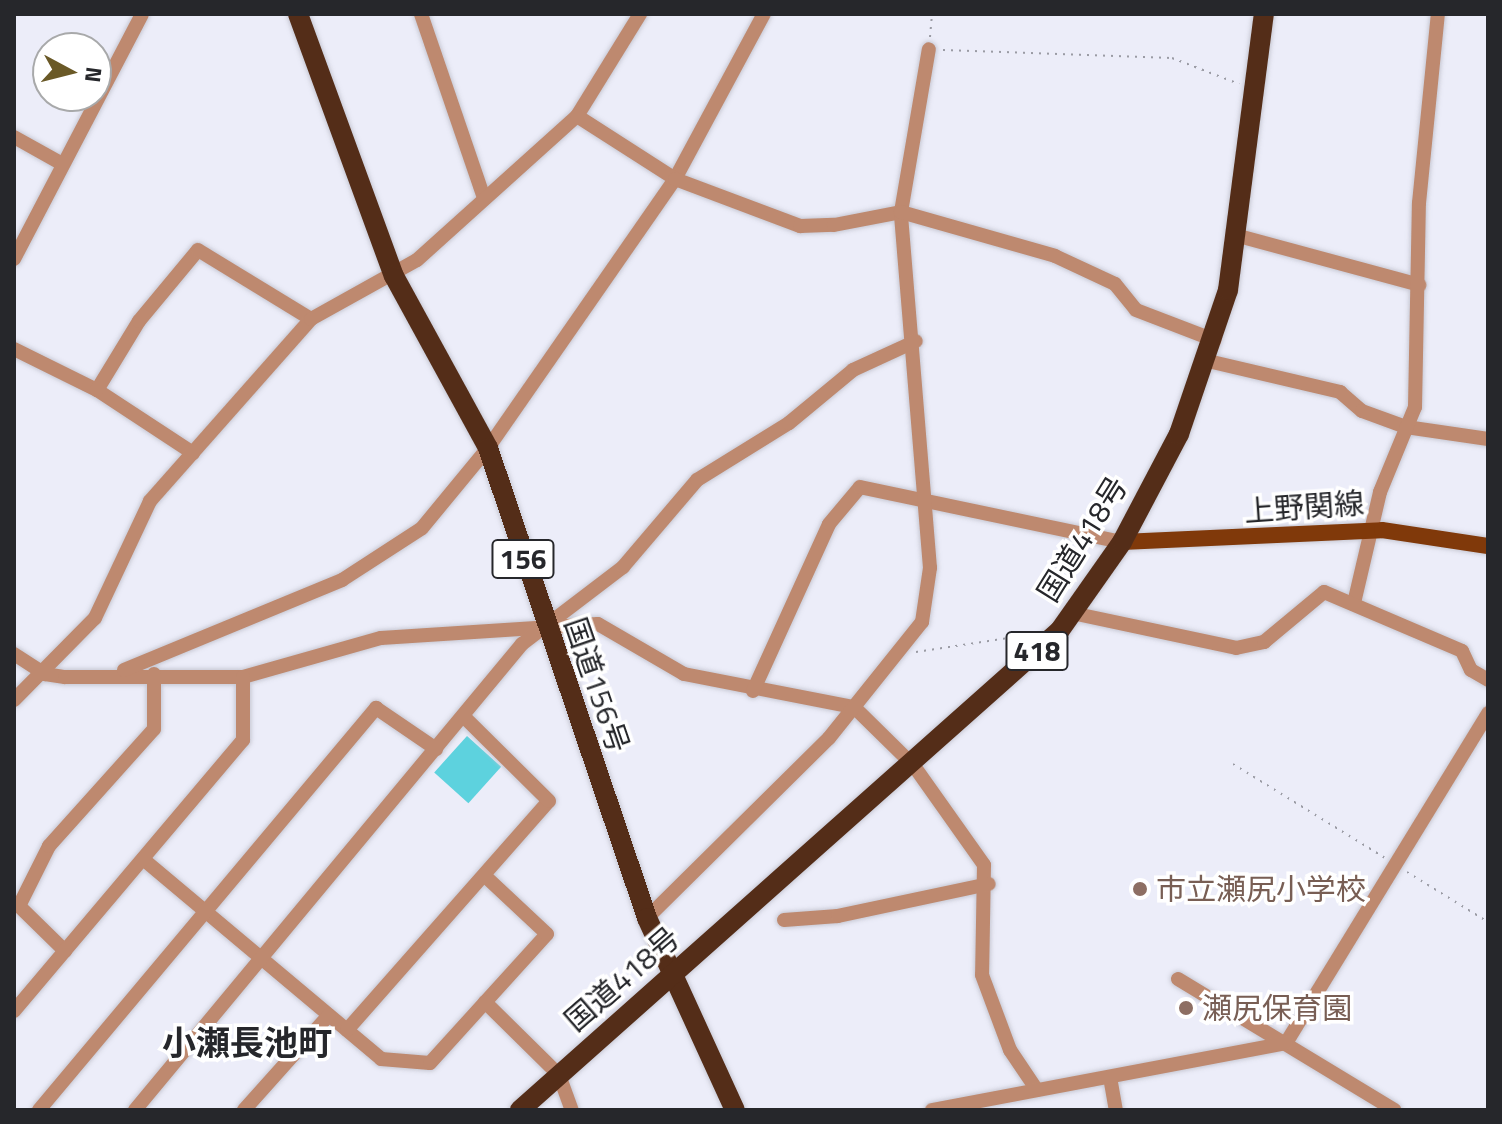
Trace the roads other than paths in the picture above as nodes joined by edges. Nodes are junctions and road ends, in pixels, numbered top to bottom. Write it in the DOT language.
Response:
graph roads {
  1 [pos="142,14"];
  2 [pos="298,14"];
  3 [pos="421,14"];
  4 [pos="640,14"];
  5 [pos="764,14"];
  6 [pos="1264,14"];
  7 [pos="1438,14"];
  8 [pos="929,49"];
  9 [pos="577,116"];
  10 [pos="14,137"];
  11 [pos="59,162"];
  12 [pos="675,179"];
  13 [pos="483,195"];
  14 [pos="901,212"];
  15 [pos="1239,236"];
  16 [pos="14,259"];
  17 [pos="394,276"];
  18 [pos="1419,285"];
  19 [pos="311,319"];
  20 [pos="1214,340"];
  21 [pos="916,341"];
  22 [pos="14,349"];
  23 [pos="1208,361"];
  24 [pos="97,390"];
  25 [pos="1406,427"];
  26 [pos="1488,439"];
  27 [pos="488,448"];
  28 [pos="193,453"];
  29 [pos="925,496"];
  30 [pos="1371,530"];
  31 [pos="1122,542"];
  32 [pos="1488,546"];
  33 [pos="1354,603"];
  34 [pos="1072,613"];
  35 [pos="545,628"];
  36 [pos="14,654"];
  37 [pos="45,674"];
  38 [pos="113,674"];
  39 [pos="154,674"];
  40 [pos="243,677"];
  41 [pos="1488,680"];
  42 [pos="753,691"];
  43 [pos="14,700"];
  44 [pos="854,707"];
  45 [pos="1488,713"];
  46 [pos="464,717"];
  47 [pos="436,749"];
  48 [pos="914,766"];
  49 [pos="143,859"];
  50 [pos="484,875"];
  51 [pos="989,884"];
  52 [pos="205,911"];
  53 [pos="647,918"];
  54 [pos="784,920"];
  55 [pos="65,951"];
  56 [pos="261,958"];
  57 [pos="674,970"];
  58 [pos="1178,979"];
  59 [pos="485,1002"];
  60 [pos="14,1011"];
  61 [pos="329,1015"];
  62 [pos="347,1030"];
  63 [pos="1286,1043"];
  64 [pos="559,1075"];
  65 [pos="1110,1077"];
  66 [pos="1037,1090"];
  67 [pos="39,1110"];
  68 [pos="135,1110"];
  69 [pos="244,1110"];
  70 [pos="520,1110"];
  71 [pos="572,1110"];
  72 [pos="735,1110"];
  73 [pos="932,1110"];
  74 [pos="1116,1110"];
  75 [pos="1394,1110"];
  1 -- 11 [label="street"];
  2 -- 17 [label="highway, 国道156号 / 156"];
  3 -- 13 [label="street"];
  4 -- 9 [label="street"];
  5 -- 12 [label="street"];
  6 -- 15 [label="highway, 国道418号 / 418"];
  7 -- 18 [label="street"];
  8 -- 14 [label="street"];
  9 -- 12 [label="street"];
  9 -- 13 [label="street"];
  10 -- 11 [label="street"];
  11 -- 16 [label="street"];
  12 -- 14 [label="street"];
  12 -- 27 [label="street"];
  13 -- 17 [label="street"];
  14 -- 20 [label="street"];
  14 -- 21 [label="street"];
  15 -- 18 [label="street"];
  15 -- 20 [label="highway, 国道418号 / 418"];
  17 -- 19 [label="street"];
  17 -- 27 [label="highway, 国道156号 / 156"];
  18 -- 25 [label="street"];
  19 -- 24 [label="street"];
  19 -- 28 [label="street"];
  20 -- 23 [label="highway, 国道418号 / 418"];
  21 -- 29 [label="street"];
  21 -- 35 [label="street"];
  22 -- 24 [label="street"];
  23 -- 25 [label="street"];
  23 -- 31 [label="highway, 国道418号 / 418"];
  24 -- 28 [label="street"];
  25 -- 26 [label="street"];
  25 -- 30 [label="street"];
  27 -- 35 [label="highway, 国道156号 / 156"];
  27 -- 38 [label="street"];
  28 -- 37 [label="street"];
  29 -- 31 [label="street"];
  29 -- 42 [label="street"];
  29 -- 44 [label="street"];
  30 -- 31 [label="main road, 上野関線"];
  30 -- 32 [label="main road, 上野関線"];
  30 -- 33 [label="street"];
  31 -- 34 [label="highway, 国道418号 / 418"];
  33 -- 34 [label="street"];
  33 -- 41 [label="street"];
  34 -- 48 [label="highway, 国道418号 / 418"];
  35 -- 40 [label="street"];
  35 -- 42 [label="street"];
  35 -- 46 [label="street"];
  35 -- 53 [label="highway, 国道156号 / 156"];
  36 -- 37 [label="street"];
  37 -- 38 [label="street"];
  37 -- 43 [label="street"];
  38 -- 39 [label="street"];
  39 -- 40 [label="street"];
  39 -- 55 [label="street"];
  40 -- 49 [label="street"];
  42 -- 44 [label="street"];
  44 -- 48 [label="street"];
  44 -- 53 [label="street"];
  45 -- 63 [label="street"];
  46 -- 47 [label="street"];
  46 -- 50 [label="street"];
  47 -- 52 [label="street"];
  47 -- 56 [label="street"];
  48 -- 51 [label="street"];
  48 -- 57 [label="highway, 国道418号 / 418"];
  49 -- 52 [label="street"];
  49 -- 55 [label="street"];
  50 -- 59 [label="street"];
  50 -- 62 [label="street"];
  51 -- 54 [label="street"];
  51 -- 66 [label="street"];
  52 -- 56 [label="street"];
  52 -- 67 [label="street"];
  53 -- 57 [label="highway, 国道156号 / 156"];
  55 -- 60 [label="street"];
  56 -- 61 [label="street"];
  56 -- 68 [label="street"];
  57 -- 64 [label="highway, 国道418号 / 418"];
  57 -- 72 [label="highway, 国道156号 / 156"];
  58 -- 63 [label="street"];
  59 -- 62 [label="street"];
  59 -- 64 [label="street"];
  61 -- 62 [label="street"];
  61 -- 69 [label="street"];
  63 -- 65 [label="street"];
  63 -- 75 [label="street"];
  64 -- 70 [label="highway, 国道418号 / 418"];
  64 -- 71 [label="street"];
  65 -- 66 [label="street"];
  65 -- 74 [label="street"];
  66 -- 73 [label="street"];
}
